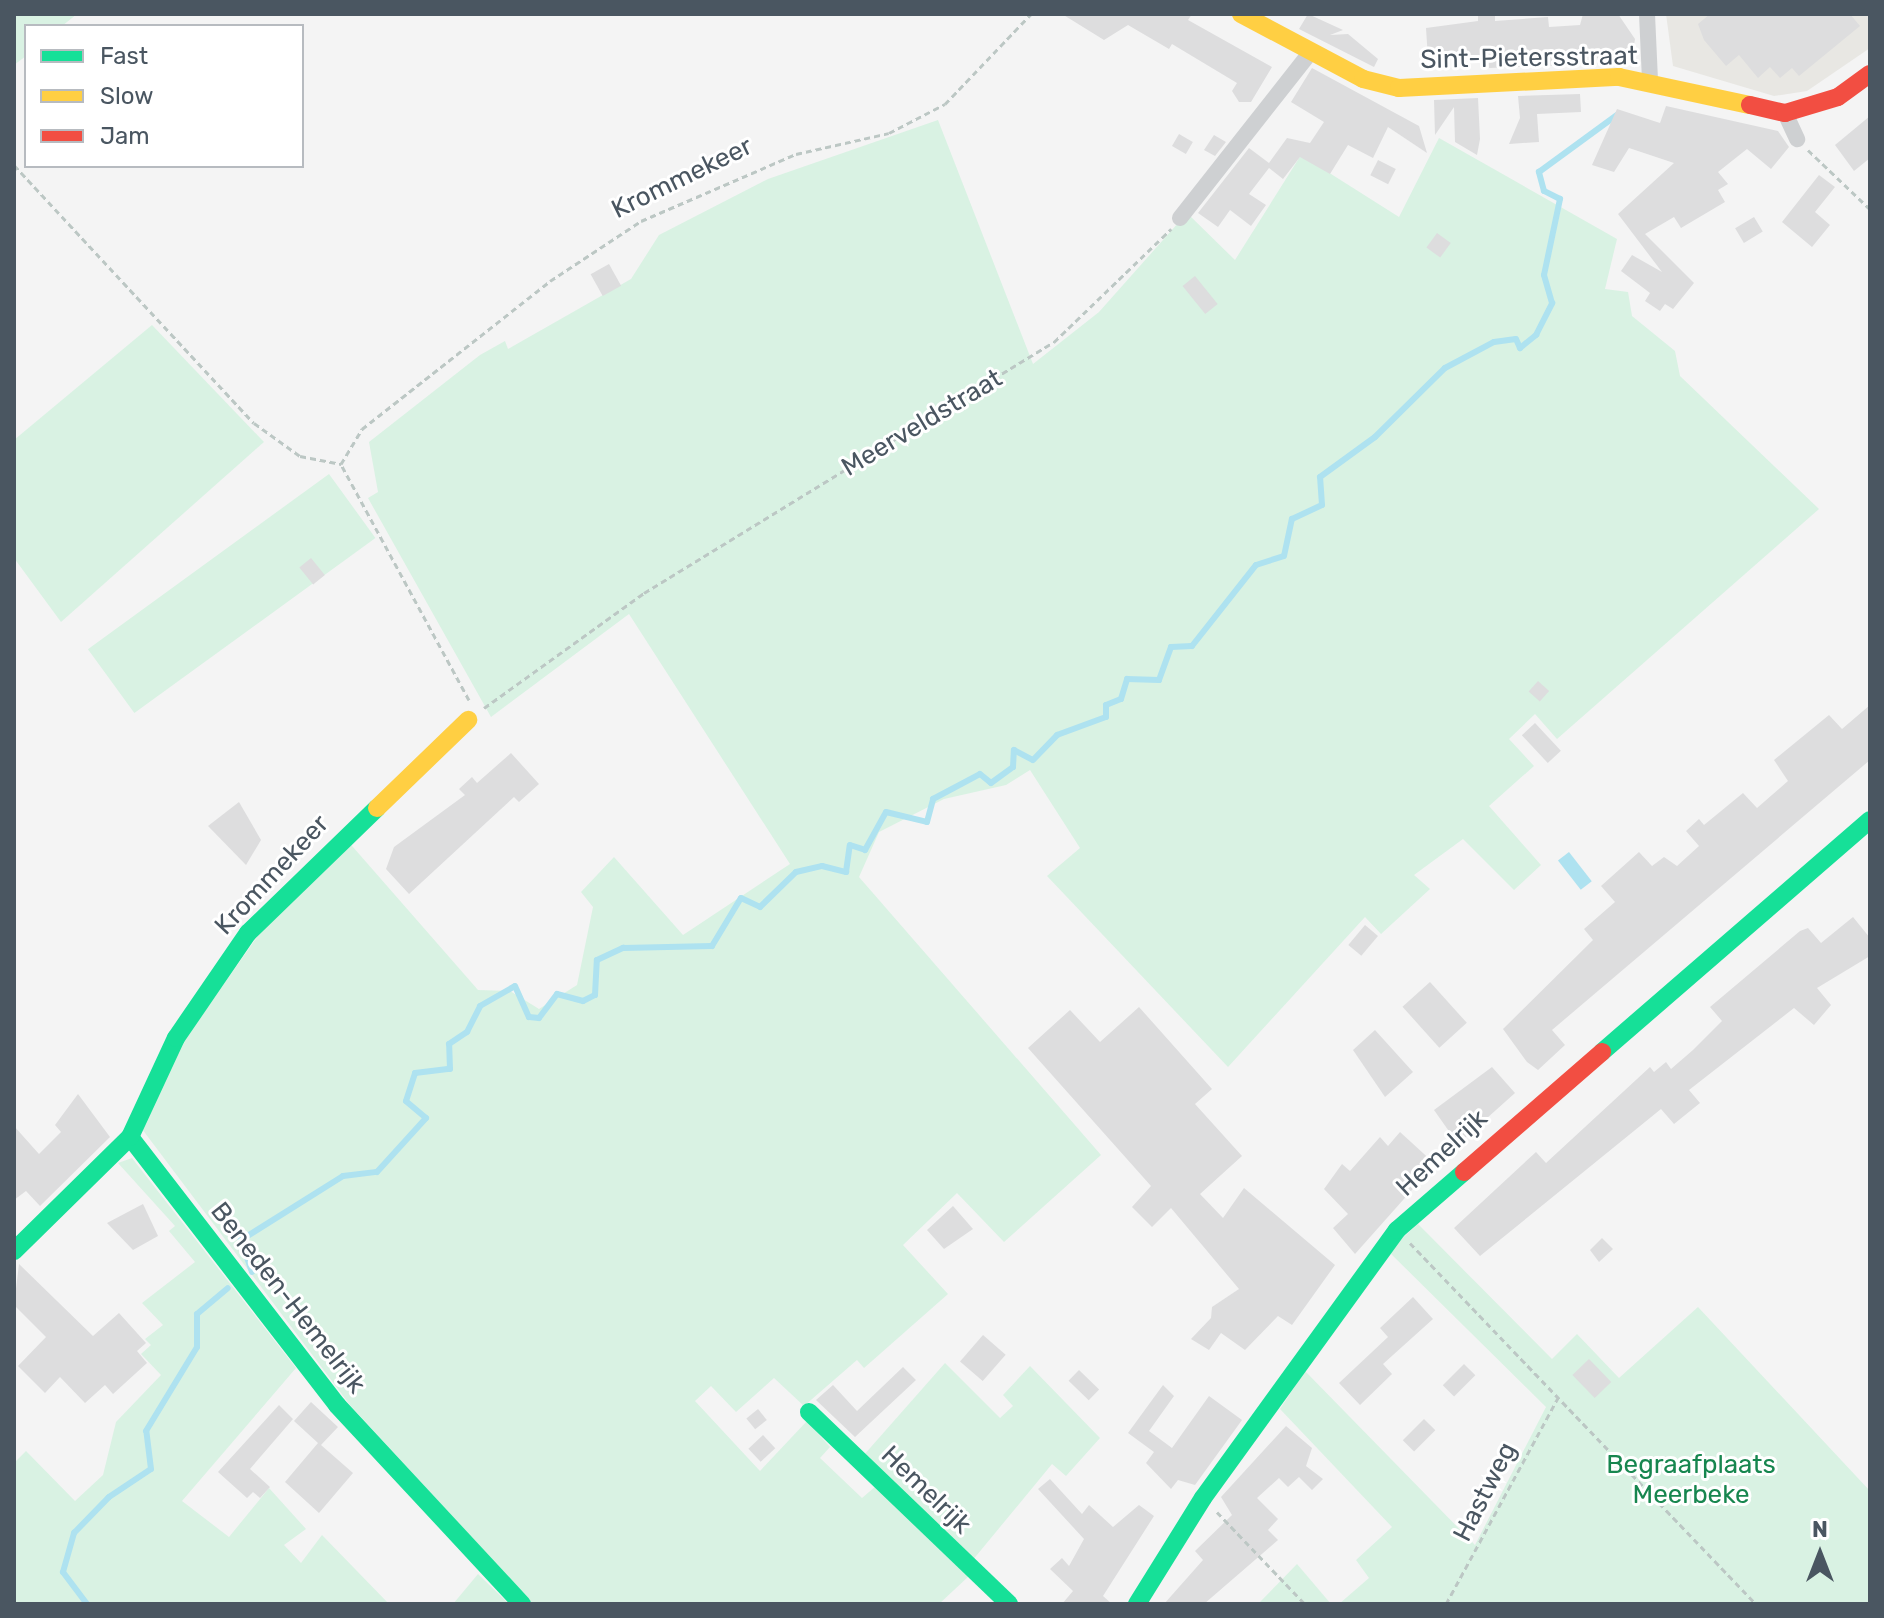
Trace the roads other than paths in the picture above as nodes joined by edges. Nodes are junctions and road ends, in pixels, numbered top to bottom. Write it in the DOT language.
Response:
graph roads {
  1 [pos="1241,14"];
  2 [pos="1647,14"];
  3 [pos="1310,53"];
  4 [pos="1870,74"];
  5 [pos="1650,81"];
  6 [pos="1785,113"];
  7 [pos="1797,139"];
  8 [pos="1180,218"];
  9 [pos="468,720"];
  10 [pos="1870,820"];
  11 [pos="130,1137"];
  12 [pos="14,1251"];
  13 [pos="809,1412"];
  14 [pos="522,1604"];
  15 [pos="1009,1604"];
  16 [pos="1137,1604"];
  1 -- 3 [label="street, Sint-Pietersstraat"];
  2 -- 5 [label="street"];
  3 -- 5 [label="street, Sint-Pietersstraat"];
  3 -- 8 [label="street"];
  4 -- 6 [label="street"];
  5 -- 6 [label="street, Sint-Pietersstraat"];
  6 -- 7 [label="street"];
  9 -- 11 [label="street, Krommekeer"];
  10 -- 16 [label="street, Hemelrijk"];
  11 -- 12 [label="street"];
  11 -- 14 [label="street, Beneden-Hemelrijk"];
  13 -- 15 [label="street, Hemelrijk"];
}
